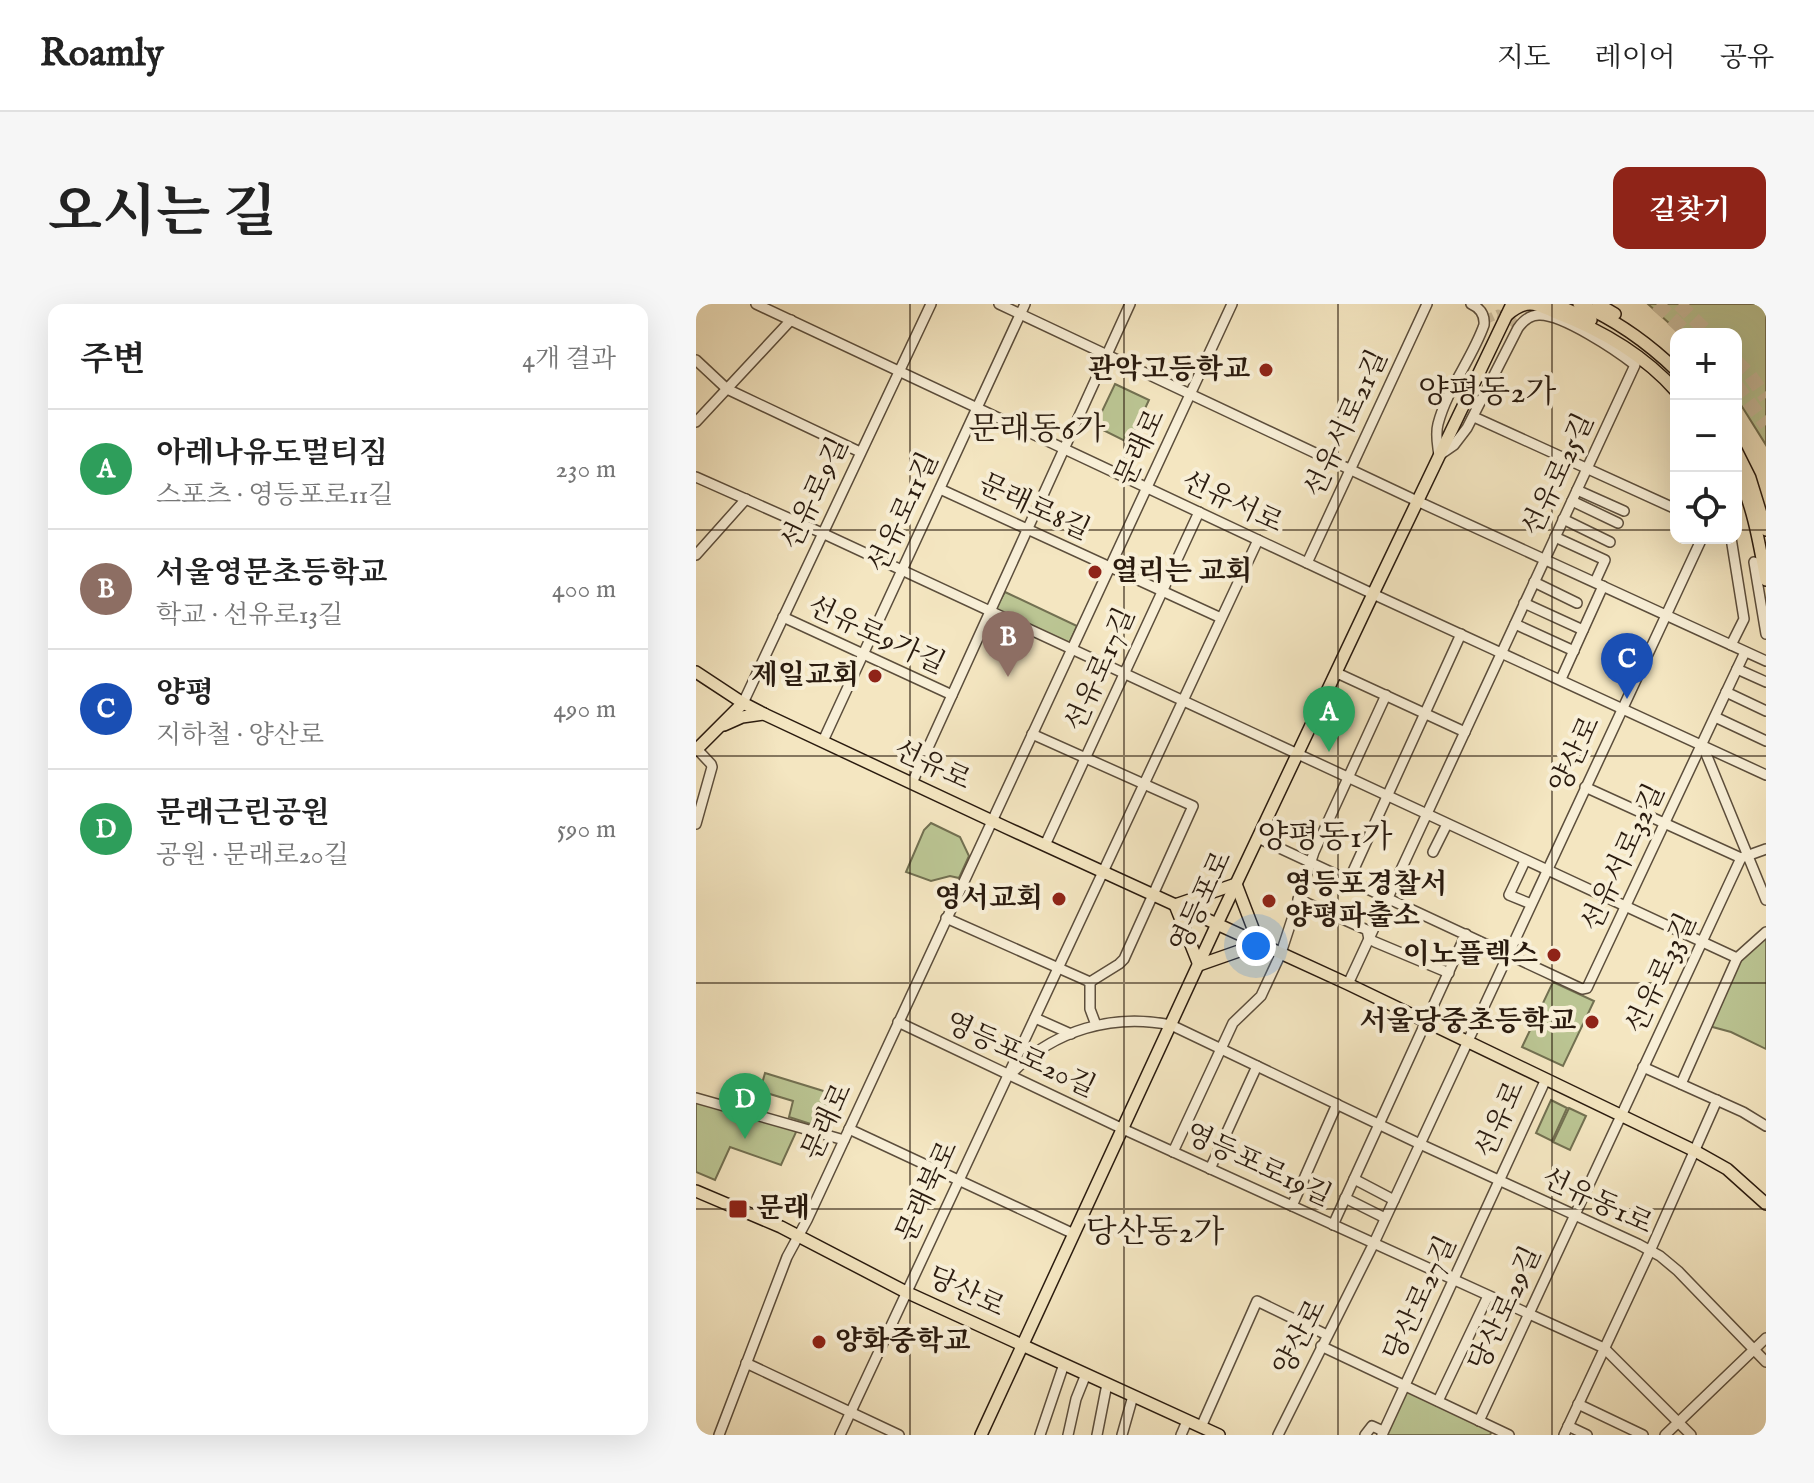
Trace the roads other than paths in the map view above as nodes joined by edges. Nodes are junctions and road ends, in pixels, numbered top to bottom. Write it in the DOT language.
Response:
graph roads {
  1 [pos="756,304"];
  2 [pos="931,304"];
  3 [pos="999,304"];
  4 [pos="1130,304"];
  5 [pos="1232,304"];
  6 [pos="1427,304"];
  7 [pos="1471,304"];
  8 [pos="1496,304"];
  9 [pos="1555,304"];
  10 [pos="1579,304"];
  11 [pos="1598,304"];
  12 [pos="1542,306"];
  13 [pos="1023,309"];
  14 [pos="1509,310"];
  15 [pos="791,320"];
  16 [pos="1107,354"];
  17 [pos="1670,355"];
  18 [pos="696,360"];
  19 [pos="1670,364"];
  20 [pos="898,371"];
  21 [pos="1670,377"];
  22 [pos="1670,385"];
  23 [pos="727,389"];
  24 [pos="1190,394"];
  25 [pos="977,408"];
  26 [pos="1474,417"];
  27 [pos="696,422"];
  28 [pos="1064,449"];
  29 [pos="860,452"];
  30 [pos="1439,456"];
  31 [pos="1742,462"];
  32 [pos="1587,468"];
  33 [pos="1350,470"];
  34 [pos="1737,472"];
  35 [pos="696,477"];
  36 [pos="1147,487"];
  37 [pos="940,489"];
  38 [pos="1577,490"];
  39 [pos="746,499"];
  40 [pos="1417,501"];
  41 [pos="1572,501"];
  42 [pos="1670,506"];
  43 [pos="1624,511"];
  44 [pos="1199,512"];
  45 [pos="1563,519"];
  46 [pos="1618,523"];
  47 [pos="1027,529"];
  48 [pos="1766,530"];
  49 [pos="822,533"];
  50 [pos="1555,537"];
  51 [pos="1258,540"];
  52 [pos="1610,542"];
  53 [pos="1699,544"];
  54 [pos="1732,544"];
  55 [pos="696,555"];
  56 [pos="1545,559"];
  57 [pos="1754,562"];
  58 [pos="1307,563"];
  59 [pos="1110,568"];
  60 [pos="902,571"];
  61 [pos="1766,580"];
  62 [pos="1534,582"];
  63 [pos="1599,584"];
  64 [pos="1161,591"];
  65 [pos="1373,594"];
  66 [pos="1524,603"];
  67 [pos="1577,603"];
  68 [pos="990,611"];
  69 [pos="1666,615"];
  70 [pos="783,617"];
  71 [pos="1221,618"];
  72 [pos="1515,624"];
  73 [pos="1583,630"];
  74 [pos="1461,634"];
  75 [pos="1766,634"];
  76 [pos="1731,645"];
  77 [pos="1072,650"];
  78 [pos="1574,651"];
  79 [pos="1501,652"];
  80 [pos="1745,652"];
  81 [pos="863,655"];
  82 [pos="1766,661"];
  83 [pos="1737,669"];
  84 [pos="1337,673"];
  85 [pos="697,674"];
  86 [pos="1123,674"];
  87 [pos="1561,679"];
  88 [pos="1766,682"];
  89 [pos="1726,692"];
  90 [pos="952,695"];
  91 [pos="1386,695"];
  92 [pos="1182,701"];
  93 [pos="743,703"];
  94 [pos="1623,708"];
  95 [pos="1766,711"];
  96 [pos="1424,713"];
  97 [pos="764,714"];
  98 [pos="1715,717"];
  99 [pos="717,729"];
  100 [pos="1465,732"];
  101 [pos="1032,734"];
  102 [pos="823,741"];
  103 [pos="1766,741"];
  104 [pos="1702,744"];
  105 [pos="696,749"];
  106 [pos="1298,755"];
  107 [pos="1085,757"];
  108 [pos="1766,775"];
  109 [pos="1347,778"];
  110 [pos="912,783"];
  111 [pos="1144,784"];
  112 [pos="1585,787"];
  113 [pos="1387,797"];
  114 [pos="1427,815"];
  115 [pos="992,821"];
  116 [pos="696,824"];
  117 [pos="1447,824"];
  118 [pos="1665,824"];
  119 [pos="1258,838"];
  120 [pos="1045,845"];
  121 [pos="1766,849"];
  122 [pos="1433,852"];
  123 [pos="1744,857"];
  124 [pos="1525,861"];
  125 [pos="1310,862"];
  126 [pos="1546,871"];
  127 [pos="1104,872"];
  128 [pos="1349,880"];
  129 [pos="1236,884"];
  130 [pos="1153,895"];
  131 [pos="1388,898"];
  132 [pos="1298,899"];
  133 [pos="1766,900"];
  134 [pos="1531,904"];
  135 [pos="1175,905"];
  136 [pos="1626,908"];
  137 [pos="946,918"];
  138 [pos="1217,924"];
  139 [pos="1766,932"];
  140 [pos="1466,934"];
  141 [pos="1369,939"];
  142 [pos="1701,942"];
  143 [pos="1259,944"];
  144 [pos="1281,953"];
  145 [pos="1508,953"];
  146 [pos="1737,958"];
  147 [pos="1199,965"];
  148 [pos="1058,969"];
  149 [pos="1449,973"];
  150 [pos="1090,982"];
  151 [pos="1348,984"];
  152 [pos="1035,1018"];
  153 [pos="898,1022"];
  154 [pos="1426,1022"];
  155 [pos="1096,1025"];
  156 [pos="1171,1025"];
  157 [pos="1071,1034"];
  158 [pos="1467,1041"];
  159 [pos="1220,1049"];
  160 [pos="1257,1066"];
  161 [pos="1643,1067"];
  162 [pos="1008,1074"];
  163 [pos="1546,1079"];
  164 [pos="1681,1084"];
  165 [pos="696,1098"];
  166 [pos="1717,1100"];
  167 [pos="1337,1104"];
  168 [pos="1620,1115"];
  169 [pos="1379,1124"];
  170 [pos="1766,1126"];
  171 [pos="849,1129"];
  172 [pos="1123,1129"];
  173 [pos="844,1140"];
  174 [pos="1420,1144"];
  175 [pos="1695,1151"];
  176 [pos="1173,1152"];
  177 [pos="1210,1169"];
  178 [pos="1354,1179"];
  179 [pos="958,1180"];
  180 [pos="1500,1181"];
  181 [pos="696,1191"];
  182 [pos="1345,1198"];
  183 [pos="1394,1200"];
  184 [pos="1766,1204"];
  185 [pos="1292,1206"];
  186 [pos="1574,1215"];
  187 [pos="1385,1218"];
  188 [pos="1333,1225"];
  189 [pos="1074,1234"];
  190 [pos="799,1236"];
  191 [pos="1374,1243"];
  192 [pos="1650,1251"];
  193 [pos="1454,1280"];
  194 [pos="906,1292"];
  195 [pos="1488,1296"];
  196 [pos="1528,1314"];
  197 [pos="1327,1335"];
  198 [pos="1766,1338"];
  199 [pos="1022,1345"];
  200 [pos="1321,1346"];
  201 [pos="1604,1348"];
  202 [pos="1754,1350"];
  203 [pos="1766,1362"];
  204 [pos="746,1363"];
  205 [pos="1064,1364"];
  206 [pos="1086,1374"];
  207 [pos="1107,1384"];
  208 [pos="1404,1386"];
  209 [pos="1133,1396"];
  210 [pos="1438,1401"];
  211 [pos="1578,1404"];
  212 [pos="850,1412"];
  213 [pos="1187,1421"];
  214 [pos="1479,1421"];
  215 [pos="1679,1422"];
  216 [pos="1201,1427"];
  217 [pos="1566,1431"];
  218 [pos="1382,1433"];
  219 [pos="719,1435"];
  220 [pos="840,1435"];
  221 [pos="899,1435"];
  222 [pos="981,1435"];
  223 [pos="1040,1435"];
  224 [pos="1068,1435"];
  225 [pos="1097,1435"];
  226 [pos="1122,1435"];
  227 [pos="1181,1435"];
  228 [pos="1219,1435"];
  229 [pos="1278,1435"];
  230 [pos="1365,1435"];
  231 [pos="1509,1435"];
  232 [pos="1587,1435"];
  233 [pos="1643,1435"];
  234 [pos="1665,1435"];
  235 [pos="1691,1435"];
  1 -- 15 [label="street, 선유서로"];
  2 -- 20 [label="street, 선유로9길"];
  3 -- 13 [label="street"];
  4 -- 16 [label="street"];
  5 -- 24 [label="street, 문래로"];
  6 -- 33 [label="street, 선유서로21길"];
  7 -- 30 [label="street"];
  8 -- 14 [label="main road"];
  9 -- 21 [label="main road"];
  10 -- 19 [label="main road"];
  11 -- 17 [label="main road"];
  12 -- 14 [label="main road"];
  12 -- 22 [label="main road"];
  13 -- 16 [label="street"];
  13 -- 25 [label="street, 선유로11길"];
  14 -- 30 [label="main road, 영등포로"];
  15 -- 20 [label="street, 선유서로"];
  15 -- 23 [label="street"];
  16 -- 24 [label="street"];
  16 -- 28 [label="street"];
  18 -- 23 [label="street"];
  20 -- 25 [label="street, 선유서로"];
  20 -- 29 [label="street, 선유로9길"];
  23 -- 27 [label="street"];
  23 -- 29 [label="street"];
  24 -- 33 [label="street"];
  24 -- 36 [label="street, 문래로"];
  25 -- 28 [label="street, 선유서로"];
  25 -- 37 [label="street, 선유로11길"];
  26 -- 30 [label="street"];
  26 -- 32 [label="street"];
  26 -- 32 [label="street, 선유로25길"];
  28 -- 36 [label="street, 선유서로"];
  28 -- 47 [label="street"];
  29 -- 49 [label="street, 선유로9길"];
  30 -- 40 [label="main road, 영등포로"];
  31 -- 48 [label="main road"];
  32 -- 38 [label="street, 선유로25길"];
  32 -- 42 [label="street"];
  33 -- 40 [label="street"];
  33 -- 58 [label="street, 선유서로21길"];
  34 -- 61 [label="main road"];
  35 -- 39 [label="street"];
  36 -- 44 [label="street, 선유서로"];
  36 -- 59 [label="street, 문래로"];
  37 -- 47 [label="street, 문래로8길"];
  37 -- 60 [label="street, 선유로11길"];
  38 -- 41 [label="street, 선유로25길"];
  38 -- 43 [label="street"];
  39 -- 49 [label="street"];
  39 -- 55 [label="street"];
  40 -- 56 [label="street"];
  40 -- 65 [label="main road, 영등포로"];
  41 -- 45 [label="street, 선유로25길"];
  41 -- 46 [label="street"];
  44 -- 51 [label="street, 선유서로"];
  44 -- 64 [label="street, 선유로17길"];
  45 -- 50 [label="street, 선유로25길"];
  45 -- 52 [label="street"];
  47 -- 59 [label="street, 문래로8길"];
  47 -- 68 [label="street"];
  49 -- 60 [label="street"];
  49 -- 70 [label="street, 선유로9길"];
  50 -- 56 [label="street, 선유로25길"];
  50 -- 63 [label="street"];
  51 -- 58 [label="street, 선유서로"];
  51 -- 71 [label="street, 문래북로"];
  53 -- 69 [label="street, 양산로"];
  54 -- 76 [label="street"];
  56 -- 62 [label="street, 선유로25길"];
  56 -- 63 [label="street"];
  57 -- 75 [label="street"];
  58 -- 65 [label="street, 선유서로"];
  59 -- 64 [label="street"];
  59 -- 77 [label="street, 문래로"];
  60 -- 68 [label="street"];
  60 -- 81 [label="street, 선유로11길"];
  62 -- 66 [label="street, 선유로25길"];
  62 -- 67 [label="street"];
  63 -- 69 [label="street"];
  63 -- 73 [label="street"];
  64 -- 71 [label="street"];
  64 -- 86 [label="street, 선유로17길"];
  65 -- 74 [label="street, 선유서로"];
  65 -- 84 [label="main road, 영등포로"];
  66 -- 72 [label="street, 선유로25길"];
  66 -- 73 [label="street"];
  68 -- 77 [label="street"];
  68 -- 90 [label="street"];
  69 -- 76 [label="street"];
  69 -- 94 [label="street, 양산로"];
  70 -- 81 [label="street, 선유로9가길"];
  70 -- 93 [label="street, 선유로9길"];
  71 -- 92 [label="street, 문래북로"];
  72 -- 78 [label="street"];
  72 -- 79 [label="street, 선유로25길"];
  73 -- 78 [label="street"];
  74 -- 79 [label="street, 선유서로"];
  74 -- 96 [label="street"];
  76 -- 80 [label="street"];
  77 -- 86 [label="street"];
  77 -- 101 [label="street, 문래로"];
  78 -- 87 [label="street"];
  79 -- 87 [label="street, 선유서로"];
  79 -- 100 [label="street, 선유로25길"];
  80 -- 82 [label="street"];
  80 -- 83 [label="street, 선유서로32길"];
  81 -- 90 [label="street, 선유로9가길"];
  81 -- 102 [label="street, 선유로11길"];
  83 -- 88 [label="street"];
  83 -- 89 [label="street, 선유서로32길"];
  84 -- 91 [label="street"];
  84 -- 106 [label="main road, 영등포로"];
  85 -- 93 [label="main road, 선유로"];
  86 -- 92 [label="street"];
  86 -- 107 [label="street, 선유로17길"];
  87 -- 94 [label="street, 선유서로"];
  89 -- 95 [label="street"];
  89 -- 98 [label="street, 선유서로32길"];
  90 -- 110 [label="street"];
  91 -- 96 [label="street"];
  91 -- 109 [label="street"];
  92 -- 106 [label="street"];
  92 -- 111 [label="street, 문래북로"];
  93 -- 97 [label="main road, 선유로"];
  93 -- 99 [label="main road"];
  94 -- 104 [label="street, 선유서로"];
  94 -- 112 [label="street, 양산로"];
  96 -- 100 [label="street"];
  96 -- 113 [label="street"];
  97 -- 99 [label="main road"];
  97 -- 102 [label="main road, 선유로"];
  98 -- 103 [label="street"];
  98 -- 104 [label="street, 선유서로32길"];
  99 -- 105 [label="main road"];
  100 -- 114 [label="street, 선유로25길"];
  101 -- 107 [label="street"];
  101 -- 115 [label="street, 문래로"];
  102 -- 110 [label="main road, 선유로"];
  104 -- 108 [label="street, 선유서로"];
  104 -- 118 [label="street, 선유서로32길"];
  104 -- 123 [label="street"];
  105 -- 116 [label="street"];
  106 -- 109 [label="street"];
  106 -- 119 [label="main road, 영등포로"];
  107 -- 111 [label="street"];
  107 -- 120 [label="street, 선유로17길"];
  109 -- 113 [label="street"];
  109 -- 125 [label="street"];
  110 -- 115 [label="main road, 선유로"];
  111 -- 127 [label="street, 문래북로"];
  111 -- 130 [label="street"];
  112 -- 118 [label="street"];
  112 -- 126 [label="street, 양산로"];
  113 -- 114 [label="street"];
  113 -- 128 [label="street"];
  114 -- 117 [label="street"];
  114 -- 131 [label="street, 선유로25길"];
  115 -- 120 [label="main road, 선유로"];
  115 -- 137 [label="street, 문래로"];
  117 -- 122 [label="street"];
  117 -- 124 [label="street"];
  118 -- 123 [label="street"];
  118 -- 136 [label="street, 선유서로32길"];
  119 -- 125 [label="street"];
  119 -- 129 [label="main road, 영등포로"];
  120 -- 127 [label="main road, 선유로"];
  121 -- 123 [label="street"];
  123 -- 133 [label="street"];
  123 -- 142 [label="street, 선유로33길"];
  124 -- 126 [label="street"];
  124 -- 134 [label="street"];
  125 -- 128 [label="street"];
  125 -- 132 [label="street"];
  126 -- 134 [label="street, 양산로"];
  126 -- 136 [label="street"];
  127 -- 130 [label="main road, 선유로"];
  127 -- 148 [label="street, 문래북로"];
  128 -- 131 [label="street"];
  129 -- 135 [label="main road"];
  129 -- 138 [label="main road, 영등포로"];
  129 -- 143 [label="main road"];
  130 -- 135 [label="main road, 선유로"];
  130 -- 150 [label="street"];
  131 -- 140 [label="street"];
  131 -- 141 [label="street"];
  132 -- 141 [label="street"];
  132 -- 144 [label="street"];
  134 -- 145 [label="street, 양산로"];
  135 -- 138 [label="main road, 선유로"];
  135 -- 147 [label="main road"];
  136 -- 142 [label="street"];
  136 -- 145 [label="street, 선유서로32길"];
  137 -- 148 [label="street"];
  137 -- 153 [label="street, 문래로"];
  138 -- 143 [label="main road, 선유로"];
  138 -- 147 [label="main road, 영등포로"];
  139 -- 146 [label="street"];
  140 -- 145 [label="street"];
  140 -- 149 [label="street"];
  141 -- 149 [label="street"];
  141 -- 151 [label="street"];
  142 -- 146 [label="street"];
  142 -- 161 [label="street, 선유로33길"];
  143 -- 144 [label="main road, 선유로"];
  143 -- 147 [label="main road"];
  144 -- 151 [label="main road, 선유로"];
  144 -- 159 [label="street"];
  145 -- 158 [label="street, 양산로"];
  146 -- 164 [label="street"];
  147 -- 156 [label="main road, 영등포로"];
  148 -- 150 [label="street"];
  148 -- 152 [label="street, 문래북로"];
  149 -- 154 [label="street"];
  150 -- 155 [label="street"];
  151 -- 154 [label="main road, 선유로"];
  152 -- 157 [label="street"];
  152 -- 162 [label="street, 문래북로"];
  153 -- 162 [label="street, 영등포로20길"];
  153 -- 171 [label="street, 문래로"];
  154 -- 158 [label="main road, 선유로"];
  154 -- 169 [label="street"];
  155 -- 156 [label="street, 선유동1로"];
  155 -- 157 [label="street, 선유동1로"];
  156 -- 159 [label="street, 선유동1로"];
  156 -- 172 [label="main road, 영등포로"];
  157 -- 162 [label="street, 선유동1로"];
  158 -- 163 [label="main road, 선유로"];
  158 -- 174 [label="street, 양산로"];
  159 -- 160 [label="street, 선유동1로"];
  159 -- 176 [label="street"];
  160 -- 167 [label="street, 선유동1로"];
  160 -- 177 [label="street"];
  161 -- 164 [label="street"];
  161 -- 168 [label="street, 선유로33길"];
  162 -- 172 [label="street, 영등포로20길"];
  162 -- 179 [label="street, 문래북로"];
  163 -- 168 [label="main road, 선유로"];
  163 -- 180 [label="street, 선유로"];
  164 -- 166 [label="street"];
  165 -- 173 [label="street"];
  166 -- 170 [label="street"];
  166 -- 175 [label="street"];
  167 -- 169 [label="street, 선유동1로"];
  167 -- 185 [label="street"];
  168 -- 175 [label="main road, 선유로"];
  168 -- 186 [label="street"];
  169 -- 174 [label="street, 선유동1로"];
  169 -- 178 [label="street"];
  171 -- 173 [label="street, 문래로"];
  171 -- 179 [label="street"];
  172 -- 176 [label="street, 영등포로19길"];
  172 -- 189 [label="main road, 영등포로"];
  173 -- 190 [label="street, 문래로"];
  174 -- 180 [label="street, 선유동1로"];
  174 -- 183 [label="street, 양산로"];
  175 -- 184 [label="main road, 선유로"];
  175 -- 192 [label="street"];
  176 -- 177 [label="street, 영등포로19길"];
  177 -- 185 [label="street, 영등포로19길"];
  178 -- 182 [label="street"];
  178 -- 183 [label="street"];
  179 -- 189 [label="street"];
  179 -- 194 [label="street, 문래북로"];
  180 -- 186 [label="street, 선유동1로"];
  180 -- 193 [label="street, 당산로27길"];
  181 -- 190 [label="main road, 당산로"];
  182 -- 187 [label="street"];
  182 -- 188 [label="street"];
  183 -- 187 [label="street, 양산로"];
  185 -- 188 [label="street, 영등포로19길"];
  186 -- 192 [label="street, 선유동1로"];
  186 -- 196 [label="street, 당산로29길"];
  187 -- 191 [label="street, 양산로"];
  188 -- 191 [label="street, 영등포로19길"];
  189 -- 199 [label="main road, 영등포로"];
  190 -- 194 [label="main road, 당산로"];
  190 -- 204 [label="street, 문래로"];
  191 -- 193 [label="street, 영등포로19길"];
  191 -- 197 [label="street, 양산로"];
  192 -- 201 [label="street"];
  192 -- 202 [label="street, 선유동1로"];
  193 -- 195 [label="street, 영등포로19길"];
  193 -- 208 [label="street, 당산로27길"];
  194 -- 199 [label="main road, 당산로"];
  194 -- 212 [label="street, 문래북로"];
  195 -- 196 [label="street, 영등포로19길"];
  195 -- 210 [label="street"];
  196 -- 201 [label="street, 영등포로19길"];
  196 -- 214 [label="street, 당산로29길"];
  197 -- 200 [label="street, 양산로"];
  197 -- 216 [label="street"];
  198 -- 202 [label="street"];
  199 -- 205 [label="main road, 당산로"];
  199 -- 222 [label="main road, 영등포로"];
  200 -- 208 [label="street"];
  200 -- 229 [label="street, 양산로"];
  201 -- 211 [label="street"];
  201 -- 215 [label="street"];
  202 -- 203 [label="street, 선유동1로"];
  202 -- 215 [label="street"];
  204 -- 212 [label="street"];
  204 -- 219 [label="street, 문래로"];
  205 -- 206 [label="main road, 당산로"];
  205 -- 223 [label="street"];
  206 -- 207 [label="main road, 당산로"];
  206 -- 224 [label="street"];
  207 -- 209 [label="main road, 당산로"];
  207 -- 225 [label="street"];
  208 -- 210 [label="street"];
  208 -- 218 [label="street, 당산로27길"];
  209 -- 213 [label="main road, 당산로"];
  209 -- 226 [label="street"];
  210 -- 214 [label="street"];
  211 -- 217 [label="street"];
  211 -- 233 [label="street"];
  212 -- 220 [label="street, 문래북로"];
  212 -- 221 [label="street"];
  213 -- 216 [label="main road, 당산로"];
  213 -- 227 [label="street"];
  214 -- 231 [label="street"];
  215 -- 234 [label="street"];
  215 -- 235 [label="street"];
  216 -- 228 [label="main road, 당산로"];
  217 -- 232 [label="street"];
  218 -- 230 [label="street"];
}
